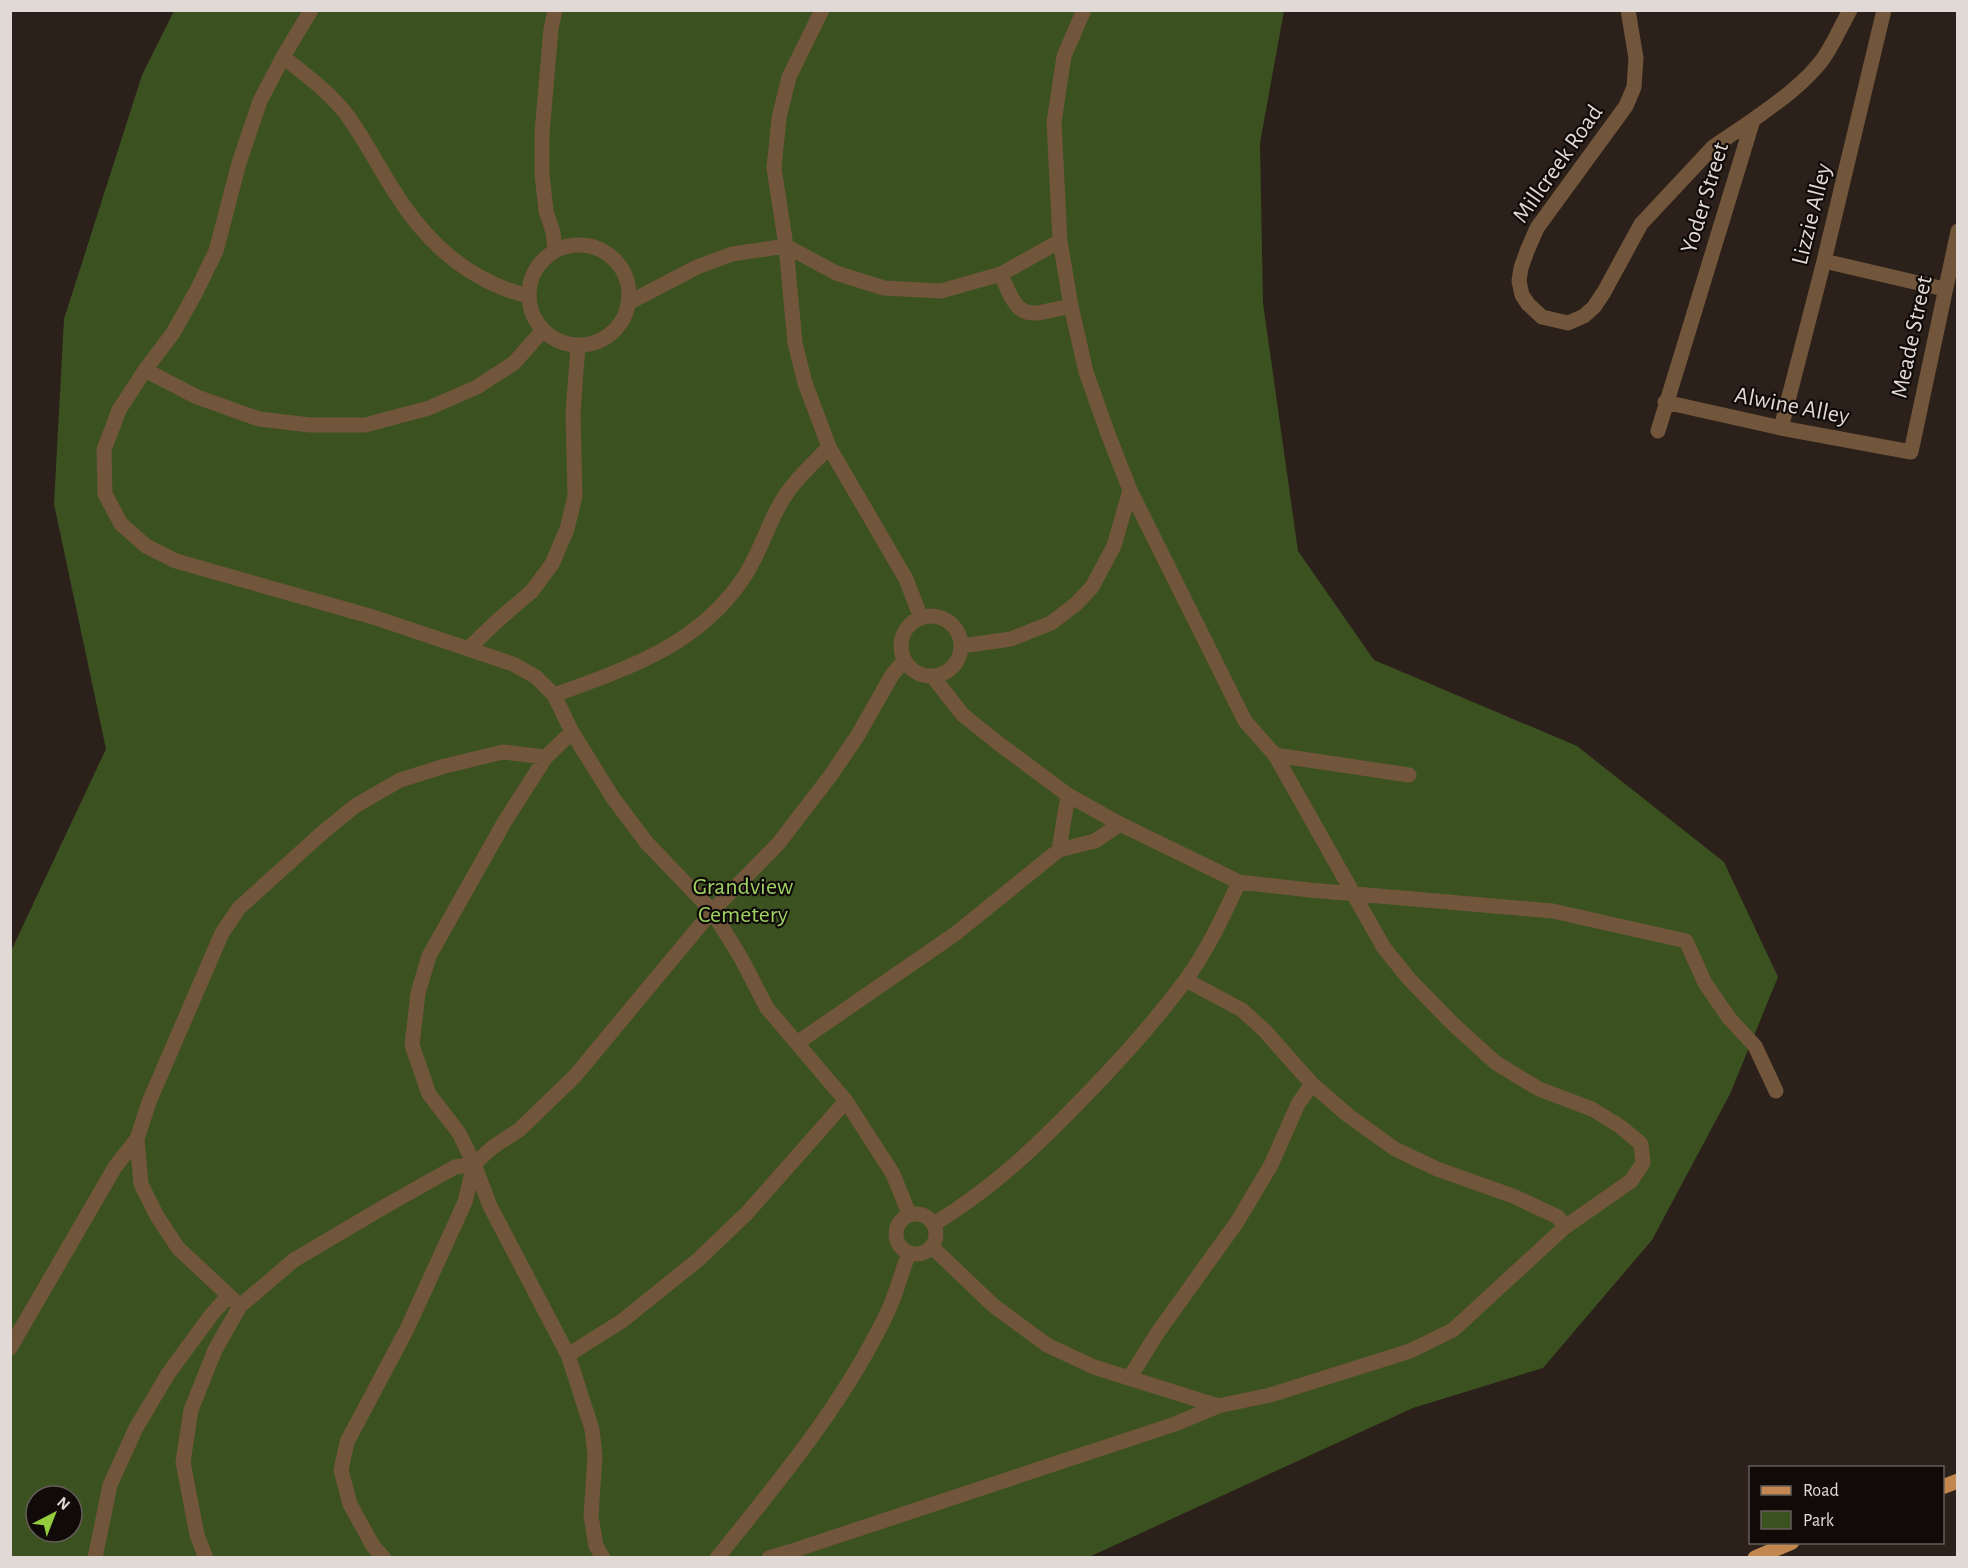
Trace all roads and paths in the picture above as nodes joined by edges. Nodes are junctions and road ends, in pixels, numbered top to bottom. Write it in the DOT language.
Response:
graph roads {
  1 [pos="311,10"];
  2 [pos="555,10"];
  3 [pos="822,10"];
  4 [pos="1084,10"];
  5 [pos="1628,10"];
  6 [pos="1850,10"];
  7 [pos="1884,10"];
  8 [pos="283,57"];
  9 [pos="1753,120"];
  10 [pos="1958,231"];
  11 [pos="1060,241"];
  12 [pos="786,246"];
  13 [pos="555,250"];
  14 [pos="1824,261"];
  15 [pos="1001,274"];
  16 [pos="1944,289"];
  17 [pos="528,296"];
  18 [pos="628,303"];
  19 [pos="1071,306"];
  20 [pos="543,330"];
  21 [pos="578,346"];
  22 [pos="145,370"];
  23 [pos="1665,402"];
  24 [pos="1781,428"];
  25 [pos="1658,431"];
  26 [pos="830,447"];
  27 [pos="1911,452"];
  28 [pos="1130,490"];
  29 [pos="921,618"];
  30 [pos="961,646"];
  31 [pos="469,648"];
  32 [pos="904,661"];
  33 [pos="933,677"];
  34 [pos="554,695"];
  35 [pos="572,732"];
  36 [pos="1275,755"];
  37 [pos="546,757"];
  38 [pos="1409,775"];
  39 [pos="1068,795"];
  40 [pos="1120,824"];
  41 [pos="1059,850"];
  42 [pos="1239,882"];
  43 [pos="1352,894"];
  44 [pos="711,911"];
  45 [pos="1186,980"];
  46 [pos="797,1043"];
  47 [pos="1312,1084"];
  48 [pos="1776,1090"];
  49 [pos="846,1101"];
  50 [pos="137,1139"];
  51 [pos="474,1164"];
  52 [pos="909,1214"];
  53 [pos="934,1224"];
  54 [pos="1565,1227"];
  55 [pos="932,1247"];
  56 [pos="909,1253"];
  57 [pos="228,1296"];
  58 [pos="240,1306"];
  59 [pos="10,1348"];
  60 [pos="568,1355"];
  61 [pos="1130,1377"];
  62 [pos="1218,1407"];
  63 [pos="1787,1544"];
  64 [pos="95,1557"];
  65 [pos="206,1557"];
  66 [pos="384,1557"];
  67 [pos="603,1557"];
  68 [pos="717,1557"];
  69 [pos="769,1557"];
  70 [pos="1755,1557"];
  1 -- 8 [label="street"];
  2 -- 13 [label="street"];
  3 -- 12 [label="street"];
  4 -- 11 [label="street"];
  5 -- 9 [label="street, Millcreek Road"];
  6 -- 9 [label="street, Yoder Street"];
  7 -- 14 [label="street, Lizzie Alley"];
  8 -- 17 [label="street"];
  8 -- 22 [label="street"];
  9 -- 23 [label="street, Yoder Street"];
  10 -- 16 [label="street, Meade Street"];
  11 -- 15 [label="street"];
  11 -- 19 [label="street"];
  12 -- 15 [label="street"];
  12 -- 18 [label="street"];
  12 -- 26 [label="street"];
  13 -- 17 [label="street"];
  13 -- 18 [label="street"];
  14 -- 16 [label="street"];
  14 -- 24 [label="street, Lizzie Alley"];
  15 -- 19 [label="street"];
  16 -- 27 [label="street, Meade Street"];
  17 -- 20 [label="street"];
  18 -- 21 [label="street"];
  19 -- 28 [label="street"];
  20 -- 21 [label="street"];
  20 -- 22 [label="street"];
  21 -- 31 [label="street"];
  22 -- 31 [label="street"];
  23 -- 24 [label="street, Alwine Alley"];
  23 -- 25 [label="street, Yoder Street"];
  24 -- 27 [label="street, Alwine Alley"];
  26 -- 29 [label="street"];
  26 -- 34 [label="street"];
  28 -- 30 [label="street"];
  28 -- 36 [label="street"];
  29 -- 30 [label="street"];
  29 -- 32 [label="street"];
  30 -- 33 [label="street"];
  31 -- 34 [label="street"];
  32 -- 33 [label="street"];
  32 -- 44 [label="street"];
  33 -- 39 [label="street"];
  34 -- 35 [label="street"];
  35 -- 37 [label="street"];
  35 -- 44 [label="street"];
  36 -- 38 [label="street"];
  36 -- 43 [label="street"];
  37 -- 50 [label="street"];
  37 -- 51 [label="street"];
  39 -- 40 [label="street"];
  39 -- 41 [label="street"];
  40 -- 41 [label="street"];
  40 -- 42 [label="street"];
  41 -- 46 [label="street"];
  42 -- 43 [label="street"];
  42 -- 45 [label="street"];
  43 -- 48 [label="street"];
  43 -- 54 [label="street"];
  44 -- 46 [label="street"];
  44 -- 51 [label="street"];
  45 -- 47 [label="street"];
  45 -- 53 [label="street"];
  46 -- 49 [label="street"];
  47 -- 54 [label="street"];
  47 -- 61 [label="street"];
  49 -- 52 [label="street"];
  49 -- 60 [label="street"];
  50 -- 57 [label="street"];
  50 -- 59 [label="street"];
  51 -- 58 [label="street"];
  51 -- 60 [label="street"];
  51 -- 66 [label="street"];
  52 -- 53 [label="street"];
  52 -- 56 [label="street"];
  53 -- 55 [label="street"];
  54 -- 62 [label="street"];
  55 -- 56 [label="street"];
  55 -- 61 [label="street"];
  56 -- 68 [label="street"];
  57 -- 58 [label="street"];
  57 -- 64 [label="street"];
  58 -- 65 [label="street"];
  60 -- 67 [label="street"];
  61 -- 62 [label="street"];
  62 -- 69 [label="street"];
  63 -- 70 [label="main road"];
}
